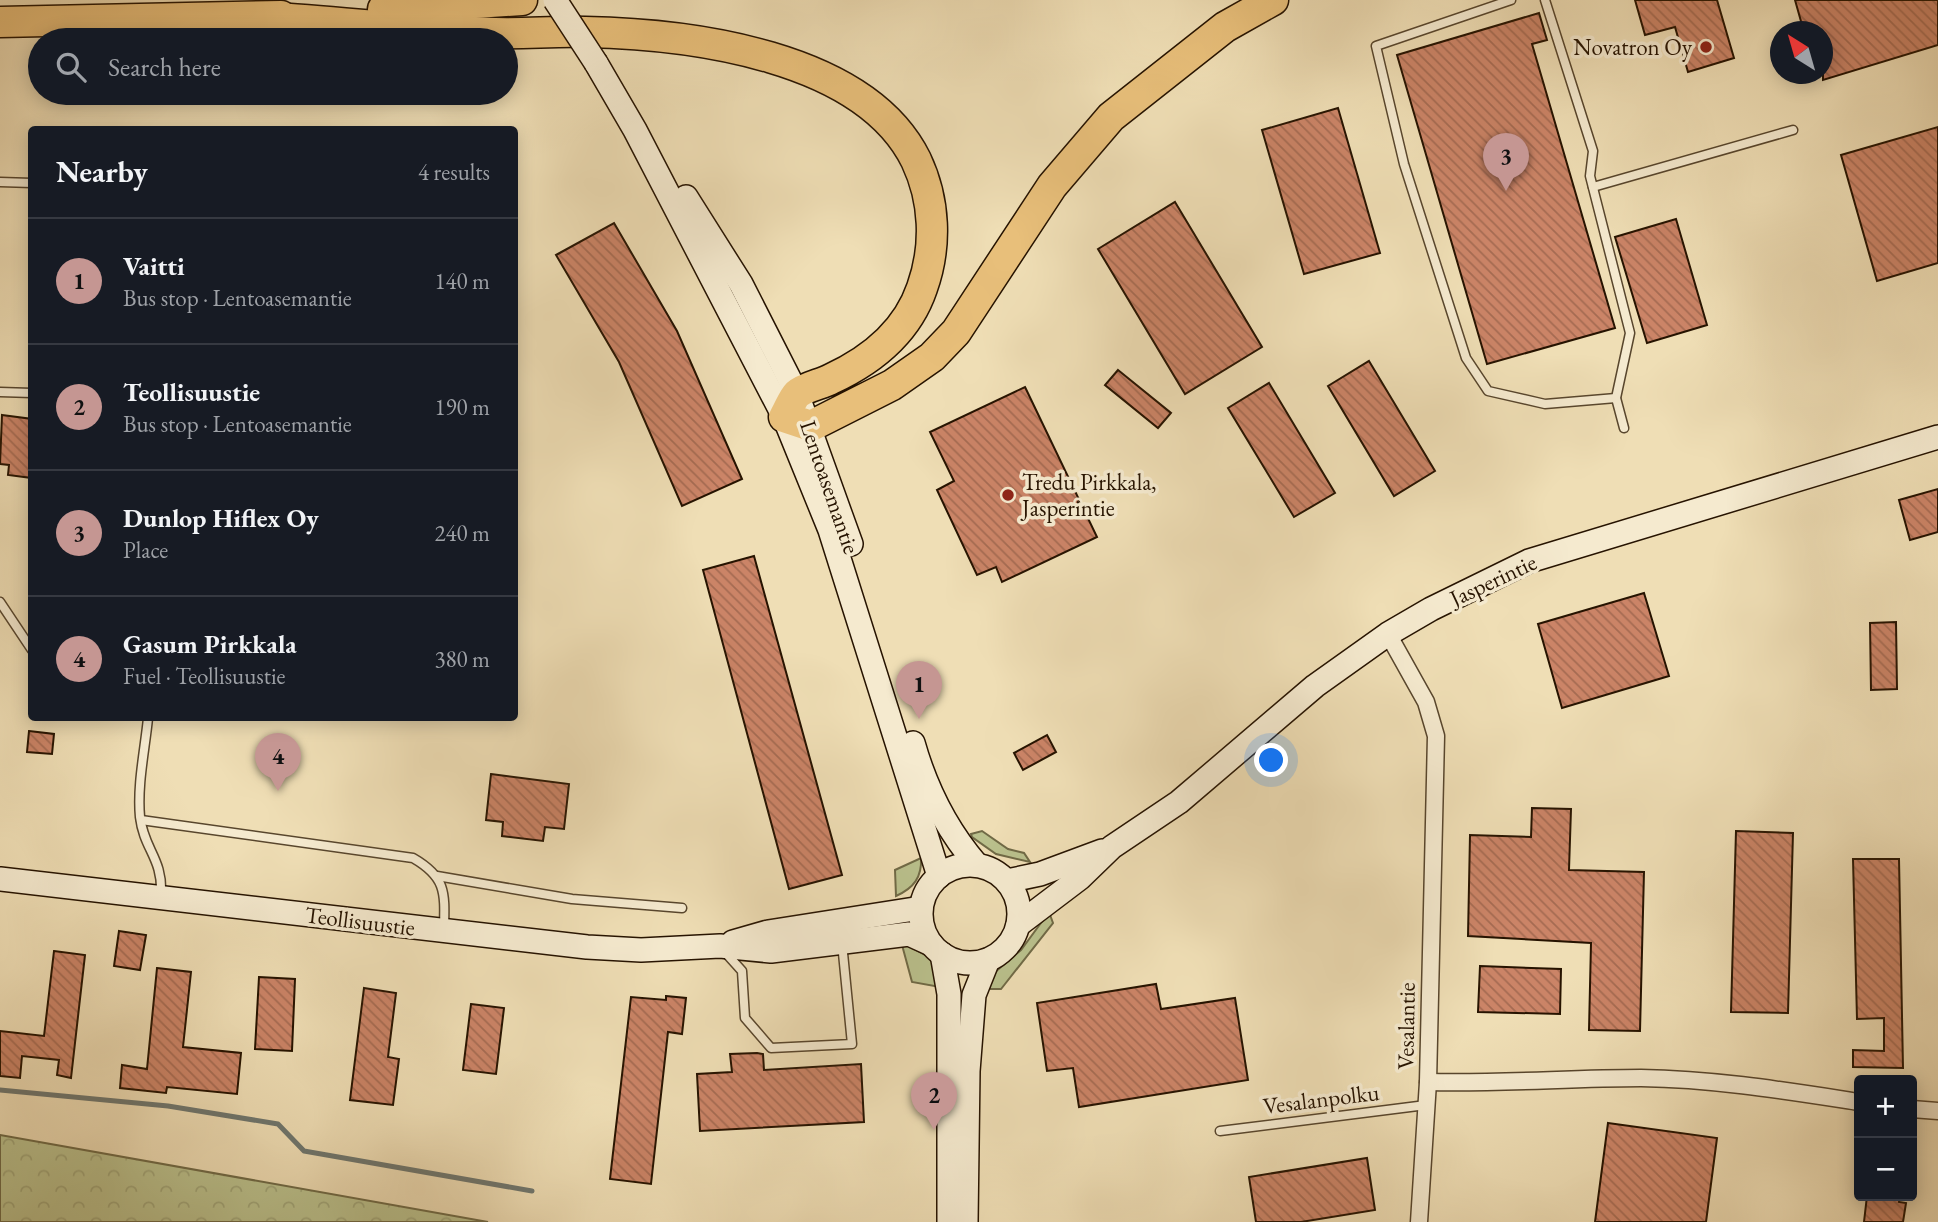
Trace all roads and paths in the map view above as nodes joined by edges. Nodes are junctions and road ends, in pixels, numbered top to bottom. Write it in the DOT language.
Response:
graph roads {
  1 [pos="522,0"];
  2 [pos="555,0"];
  3 [pos="1273,0"];
  4 [pos="1511,0"];
  5 [pos="1545,0"];
  6 [pos="262,17"];
  7 [pos="0,22"];
  8 [pos="422,28"];
  9 [pos="518,33"];
  10 [pos="1793,130"];
  11 [pos="0,182"];
  12 [pos="28,183"];
  13 [pos="1593,187"];
  14 [pos="0,392"];
  15 [pos="28,393"];
  16 [pos="1616,398"];
  17 [pos="798,412"];
  18 [pos="1624,429"];
  19 [pos="1938,437"];
  20 [pos="0,602"];
  21 [pos="1388,634"];
  22 [pos="28,644"];
  23 [pos="148,721"];
  24 [pos="141,820"];
  25 [pos="1112,848"];
  26 [pos="977,865"];
  27 [pos="437,876"];
  28 [pos="939,876"];
  29 [pos="0,879"];
  30 [pos="1007,881"];
  31 [pos="161,898"];
  32 [pos="682,908"];
  33 [pos="921,908"];
  34 [pos="1018,925"];
  35 [pos="444,931"];
  36 [pos="842,942"];
  37 [pos="720,946"];
  38 [pos="936,949"];
  39 [pos="988,960"];
  40 [pos="1428,1082"];
  41 [pos="1854,1101"];
  42 [pos="1426,1105"];
  43 [pos="1917,1109"];
  44 [pos="1938,1111"];
  45 [pos="1220,1131"];
  46 [pos="949,1222"];
  47 [pos="966,1222"];
  48 [pos="1419,1222"];
  1 -- 6 [label="highway"];
  2 -- 17 [label="main road, Lentoasemantie, bridge"];
  3 -- 17 [label="highway"];
  4 -- 16 [label="lane"];
  5 -- 13 [label="lane"];
  6 -- 7 [label="highway"];
  6 -- 8 [label="highway"];
  9 -- 17 [label="highway"];
  10 -- 13 [label="lane"];
  11 -- 12 [label="lane"];
  13 -- 16 [label="lane"];
  14 -- 15 [label="lane"];
  16 -- 18 [label="lane"];
  17 -- 26 [label="main road, Lentoasemantie"];
  17 -- 28 [label="main road, Lentoasemantie"];
  19 -- 21 [label="main road, Jasperintie"];
  20 -- 22 [label="lane"];
  21 -- 25 [label="main road, Jasperintie"];
  21 -- 40 [label="street, Vesalantie"];
  23 -- 24 [label="lane"];
  24 -- 27 [label="lane"];
  24 -- 31 [label="lane"];
  25 -- 30 [label="main road, Jasperintie"];
  25 -- 34 [label="main road, Jasperintie"];
  26 -- 28 [label="main road"];
  26 -- 30 [label="main road"];
  27 -- 32 [label="lane"];
  27 -- 35 [label="lane"];
  28 -- 33 [label="main road"];
  29 -- 31 [label="main road, Teollisuustie"];
  30 -- 34 [label="main road"];
  31 -- 35 [label="main road, Teollisuustie"];
  33 -- 37 [label="main road, Teollisuustie"];
  33 -- 38 [label="main road"];
  34 -- 39 [label="main road"];
  35 -- 37 [label="main road, Teollisuustie"];
  36 -- 37 [label="main road, Teollisuustie"];
  36 -- 37 [label="lane"];
  36 -- 38 [label="main road, Teollisuustie"];
  38 -- 39 [label="main road"];
  38 -- 46 [label="main road"];
  39 -- 47 [label="main road"];
  40 -- 41 [label="street, Vesalantie"];
  40 -- 42 [label="street"];
  42 -- 45 [label="lane, Vesalanpolku"];
  42 -- 48 [label="street"];
  43 -- 44 [label="street"];
}
